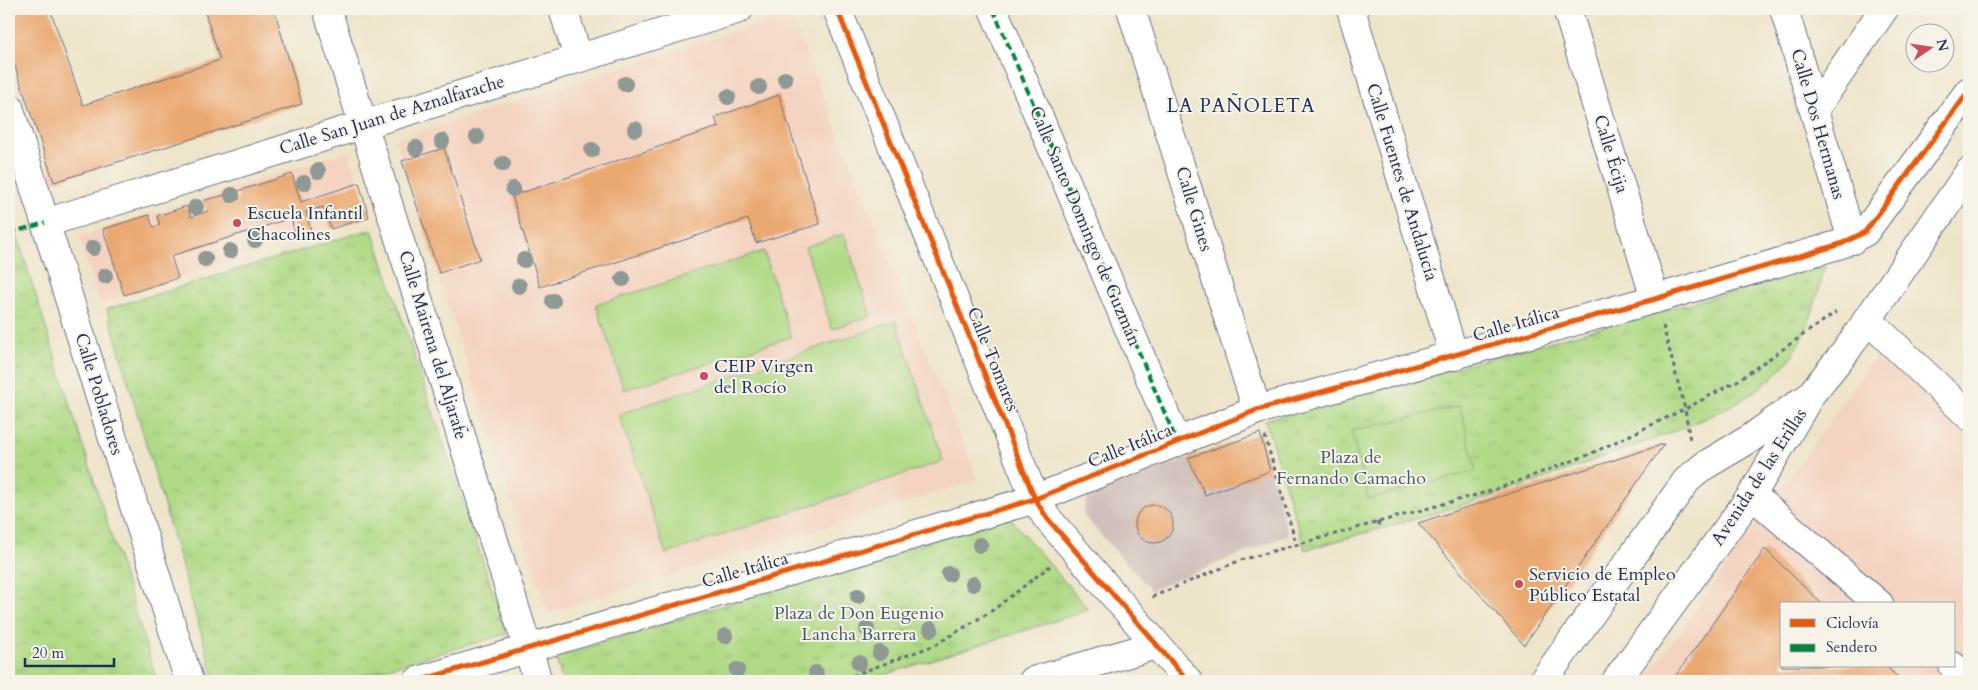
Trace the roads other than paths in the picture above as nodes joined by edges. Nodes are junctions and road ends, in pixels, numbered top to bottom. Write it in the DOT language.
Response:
graph roads {
  1 [pos="327,9"];
  2 [pos="563,9"];
  3 [pos="739,9"];
  4 [pos="837,9"];
  5 [pos="992,9"];
  6 [pos="1131,9"];
  7 [pos="1351,9"];
  8 [pos="1567,9"];
  9 [pos="1784,9"];
  10 [pos="1884,9"];
  11 [pos="578,57"];
  12 [pos="1969,91"];
  13 [pos="9,107"];
  14 [pos="1814,110"];
  15 [pos="363,125"];
  16 [pos="1969,172"];
  17 [pos="1969,208"];
  18 [pos="1938,218"];
  19 [pos="45,223"];
  20 [pos="1852,240"];
  21 [pos="1655,299"];
  22 [pos="1867,319"];
  23 [pos="1454,356"];
  24 [pos="1811,394"];
  25 [pos="1257,410"];
  26 [pos="1969,416"];
  27 [pos="1177,442"];
  28 [pos="1752,495"];
  29 [pos="1035,499"];
  30 [pos="1877,602"];
  31 [pos="1156,645"];
  32 [pos="528,648"];
  33 [pos="1955,668"];
  34 [pos="1969,679"];
  35 [pos="189,681"];
  36 [pos="418,681"];
  37 [pos="538,681"];
  38 [pos="1033,681"];
  39 [pos="1188,681"];
  40 [pos="1543,681"];
  41 [pos="1616,681"];
  1 -- 15 [label="street, Calle Mairena del Aljarafe"];
  2 -- 11 [label="street"];
  3 -- 11 [label="street, Calle San Juan de Aznalfarache"];
  4 -- 29 [label="street, Calle Tomares"];
  5 -- 27 [label="street, Calle Santo Domingo de Guzmán"];
  6 -- 25 [label="street, Calle Gines"];
  7 -- 23 [label="street, Calle Fuentes de Andalucía"];
  8 -- 21 [label="street, Calle Écija"];
  9 -- 14 [label="street, Calle Dos Hermanas"];
  10 -- 14 [label="street"];
  11 -- 15 [label="street, Calle San Juan de Aznalfarache"];
  12 -- 20 [label="street"];
  13 -- 19 [label="street, Calle Pobladores"];
  14 -- 20 [label="street, Calle Dos Hermanas"];
  15 -- 19 [label="street, Calle San Juan de Aznalfarache"];
  15 -- 32 [label="street, Calle Mairena del Aljarafe"];
  16 -- 18 [label="street, Avenida de las Erillas"];
  17 -- 18 [label="street"];
  18 -- 22 [label="street, Avenida de las Erillas"];
  19 -- 35 [label="street, Calle Pobladores"];
  20 -- 21 [label="street, Calle Itálica"];
  21 -- 23 [label="street, Calle Itálica"];
  22 -- 24 [label="street, Avenida de las Erillas"];
  22 -- 26 [label="street"];
  23 -- 25 [label="street, Calle Itálica"];
  24 -- 28 [label="street, Avenida de las Erillas"];
  24 -- 40 [label="street, Avenida de las Erillas"];
  25 -- 27 [label="street, Calle Itálica"];
  27 -- 29 [label="street, Calle Itálica"];
  28 -- 30 [label="street"];
  28 -- 41 [label="street, Avenida de las Erillas"];
  29 -- 31 [label="street, Calle Tomares"];
  29 -- 32 [label="street, Calle Itálica"];
  31 -- 38 [label="street"];
  31 -- 39 [label="street, Calle Tomares"];
  32 -- 36 [label="street, Calle Itálica"];
  32 -- 37 [label="street, Calle Mairena del Aljarafe"];
  33 -- 34 [label="street"];
}
